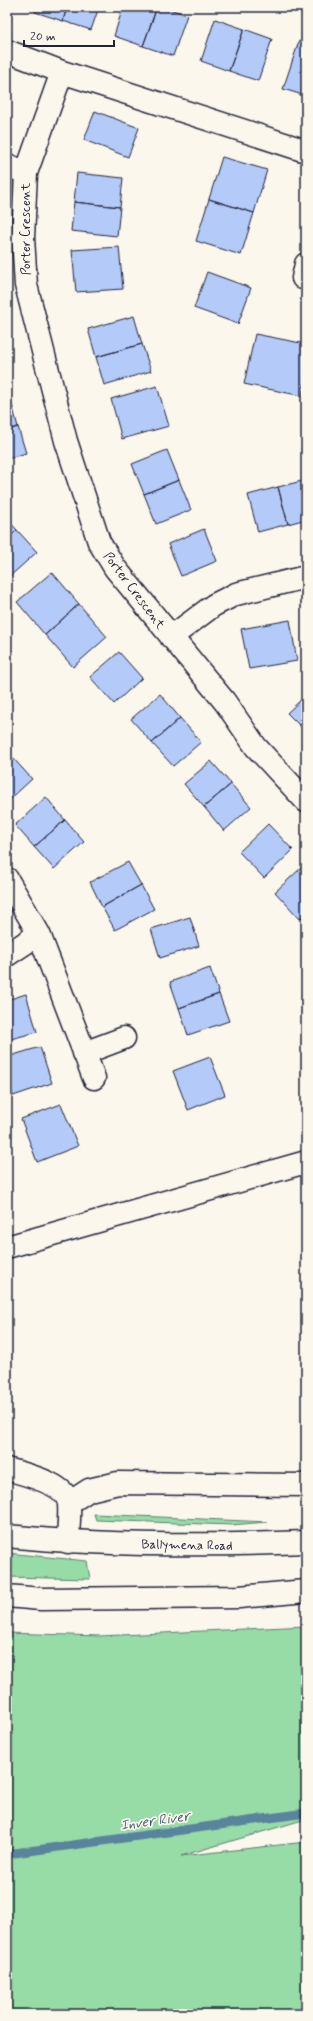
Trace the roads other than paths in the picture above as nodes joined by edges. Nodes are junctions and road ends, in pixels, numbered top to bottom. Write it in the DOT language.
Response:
graph roads {
  1 [pos="7,51"];
  2 [pos="62,72"];
  3 [pos="306,151"];
  4 [pos="16,169"];
  5 [pos="306,577"];
  6 [pos="171,637"];
  7 [pos="306,801"];
  8 [pos="7,879"];
  9 [pos="39,934"];
  10 [pos="7,955"];
  11 [pos="124,1038"];
  12 [pos="84,1053"];
  13 [pos="94,1078"];
  14 [pos="306,1162"];
  15 [pos="7,1247"];
  16 [pos="7,1469"];
  17 [pos="306,1485"];
  18 [pos="69,1503"];
  19 [pos="7,1536"];
  20 [pos="68,1542"];
  21 [pos="306,1542"];
  22 [pos="306,1591"];
  23 [pos="7,1596"];
  1 -- 2 [label="main road"];
  2 -- 3 [label="main road"];
  2 -- 4 [label="main road, Porter Crescent"];
  4 -- 6 [label="main road, Porter Crescent"];
  5 -- 6 [label="main road, Porter Crescent"];
  6 -- 7 [label="main road, Porter Crescent"];
  8 -- 9 [label="main road"];
  9 -- 10 [label="main road"];
  9 -- 12 [label="main road"];
  11 -- 12 [label="main road"];
  12 -- 13 [label="main road"];
  14 -- 15 [label="main road"];
  16 -- 18 [label="main road"];
  17 -- 18 [label="main road"];
  18 -- 20 [label="main road"];
  19 -- 20 [label="main road, Ballymena Road"];
  20 -- 21 [label="main road, Ballymena Road"];
  22 -- 23 [label="main road"];
}
